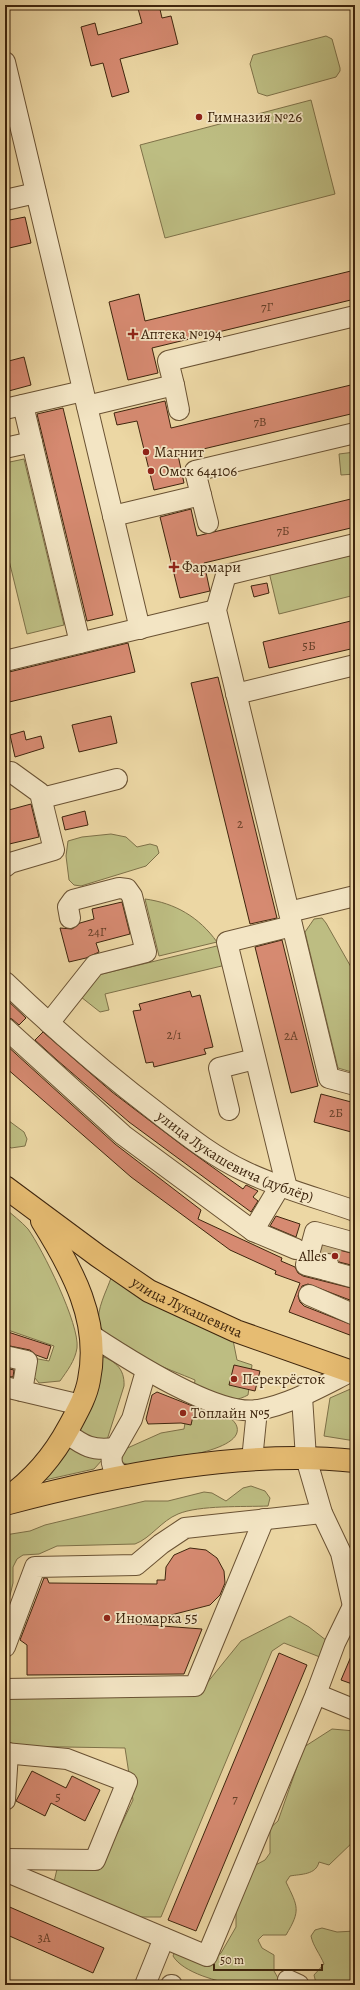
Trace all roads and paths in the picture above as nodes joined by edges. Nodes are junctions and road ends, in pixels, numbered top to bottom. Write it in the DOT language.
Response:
graph roads {
  1 [pos="5,62"];
  2 [pos="36,193"];
  3 [pos="5,200"];
  4 [pos="355,316"];
  5 [pos="174,385"];
  6 [pos="85,398"];
  7 [pos="14,407"];
  8 [pos="179,410"];
  9 [pos="355,433"];
  10 [pos="32,442"];
  11 [pos="5,448"];
  12 [pos="201,495"];
  13 [pos="113,516"];
  14 [pos="208,522"];
  15 [pos="355,544"];
  16 [pos="216,610"];
  17 [pos="140,629"];
  18 [pos="80,643"];
  19 [pos="5,661"];
  20 [pos="355,665"];
  21 [pos="236,694"];
  22 [pos="5,774"];
  23 [pos="117,779"];
  24 [pos="42,798"];
  25 [pos="5,867"];
  26 [pos="355,896"];
  27 [pos="70,918"];
  28 [pos="291,919"];
  29 [pos="5,982"];
  30 [pos="45,1020"];
  31 [pos="11,1034"];
  32 [pos="255,1059"];
  33 [pos="355,1085"];
  34 [pos="229,1110"];
  35 [pos="5,1187"];
  36 [pos="283,1187"];
  37 [pos="349,1209"];
  38 [pos="35,1211"];
  39 [pos="253,1231"];
  40 [pos="355,1244"];
  41 [pos="296,1249"];
  42 [pos="330,1255"];
  43 [pos="355,1278"];
  44 [pos="310,1294"];
  45 [pos="355,1315"];
  46 [pos="91,1335"];
  47 [pos="5,1356"];
  48 [pos="146,1371"];
  49 [pos="352,1372"];
  50 [pos="14,1389"];
  51 [pos="302,1397"];
  52 [pos="81,1405"];
  53 [pos="257,1410"];
  54 [pos="66,1433"];
  55 [pos="115,1448"];
  56 [pos="306,1458"];
  57 [pos="252,1460"];
  58 [pos="355,1461"];
  59 [pos="126,1477"];
  60 [pos="5,1500"];
  61 [pos="5,1504"];
  62 [pos="322,1513"];
  63 [pos="264,1519"];
  64 [pos="348,1549"];
  65 [pos="354,1607"];
  66 [pos="5,1647"];
  67 [pos="5,1689"];
  68 [pos="316,1694"];
  69 [pos="355,1710"];
  70 [pos="6,1753"];
  71 [pos="5,1800"];
  72 [pos="5,1859"];
  73 [pos="5,1871"];
  74 [pos="164,1938"];
  75 [pos="145,1985"];
  1 -- 2 [label="street"];
  2 -- 3 [label="street"];
  2 -- 6 [label="street"];
  4 -- 5 [label="street"];
  5 -- 6 [label="street"];
  5 -- 8 [label="street"];
  6 -- 7 [label="street"];
  6 -- 13 [label="street"];
  7 -- 10 [label="street"];
  9 -- 12 [label="street"];
  10 -- 11 [label="street"];
  10 -- 18 [label="street"];
  12 -- 13 [label="street"];
  12 -- 14 [label="street"];
  13 -- 17 [label="street"];
  15 -- 16 [label="street"];
  16 -- 17 [label="street"];
  16 -- 21 [label="street"];
  17 -- 18 [label="street"];
  18 -- 19 [label="street"];
  20 -- 21 [label="street"];
  21 -- 28 [label="street"];
  22 -- 24 [label="street"];
  23 -- 24 [label="street"];
  24 -- 25 [label="street"];
  26 -- 28 [label="street"];
  27 -- 30 [label="street"];
  28 -- 32 [label="street"];
  28 -- 33 [label="street"];
  29 -- 30 [label="street, улица Лукашевича (дублёр)"];
  30 -- 31 [label="street"];
  30 -- 36 [label="street, улица Лукашевича (дублёр)"];
  31 -- 39 [label="street"];
  32 -- 34 [label="street"];
  32 -- 36 [label="street"];
  35 -- 38 [label="main road"];
  36 -- 37 [label="street, улица Лукашевича (дублёр)"];
  36 -- 39 [label="street"];
  37 -- 42 [label="street"];
  38 -- 46 [label="main road"];
  38 -- 49 [label="main road, улица Лукашевича"];
  39 -- 41 [label="street"];
  40 -- 42 [label="street"];
  42 -- 43 [label="street"];
  44 -- 45 [label="street"];
  46 -- 48 [label="street"];
  46 -- 52 [label="main road"];
  47 -- 50 [label="street"];
  48 -- 53 [label="street"];
  48 -- 55 [label="street"];
  49 -- 51 [label="street"];
  50 -- 52 [label="street"];
  51 -- 53 [label="street"];
  51 -- 56 [label="street"];
  52 -- 54 [label="main road"];
  53 -- 57 [label="street"];
  54 -- 55 [label="street"];
  54 -- 60 [label="main road"];
  55 -- 59 [label="street"];
  56 -- 57 [label="main road"];
  56 -- 58 [label="main road"];
  56 -- 62 [label="street"];
  57 -- 59 [label="main road"];
  59 -- 61 [label="main road"];
  62 -- 63 [label="street"];
  62 -- 64 [label="street"];
  63 -- 66 [label="street"];
  63 -- 67 [label="street"];
  64 -- 65 [label="street"];
  65 -- 68 [label="street"];
  68 -- 69 [label="street"];
  68 -- 74 [label="street"];
  70 -- 71 [label="street"];
  70 -- 72 [label="street"];
  73 -- 74 [label="street"];
  74 -- 75 [label="street"];
}
